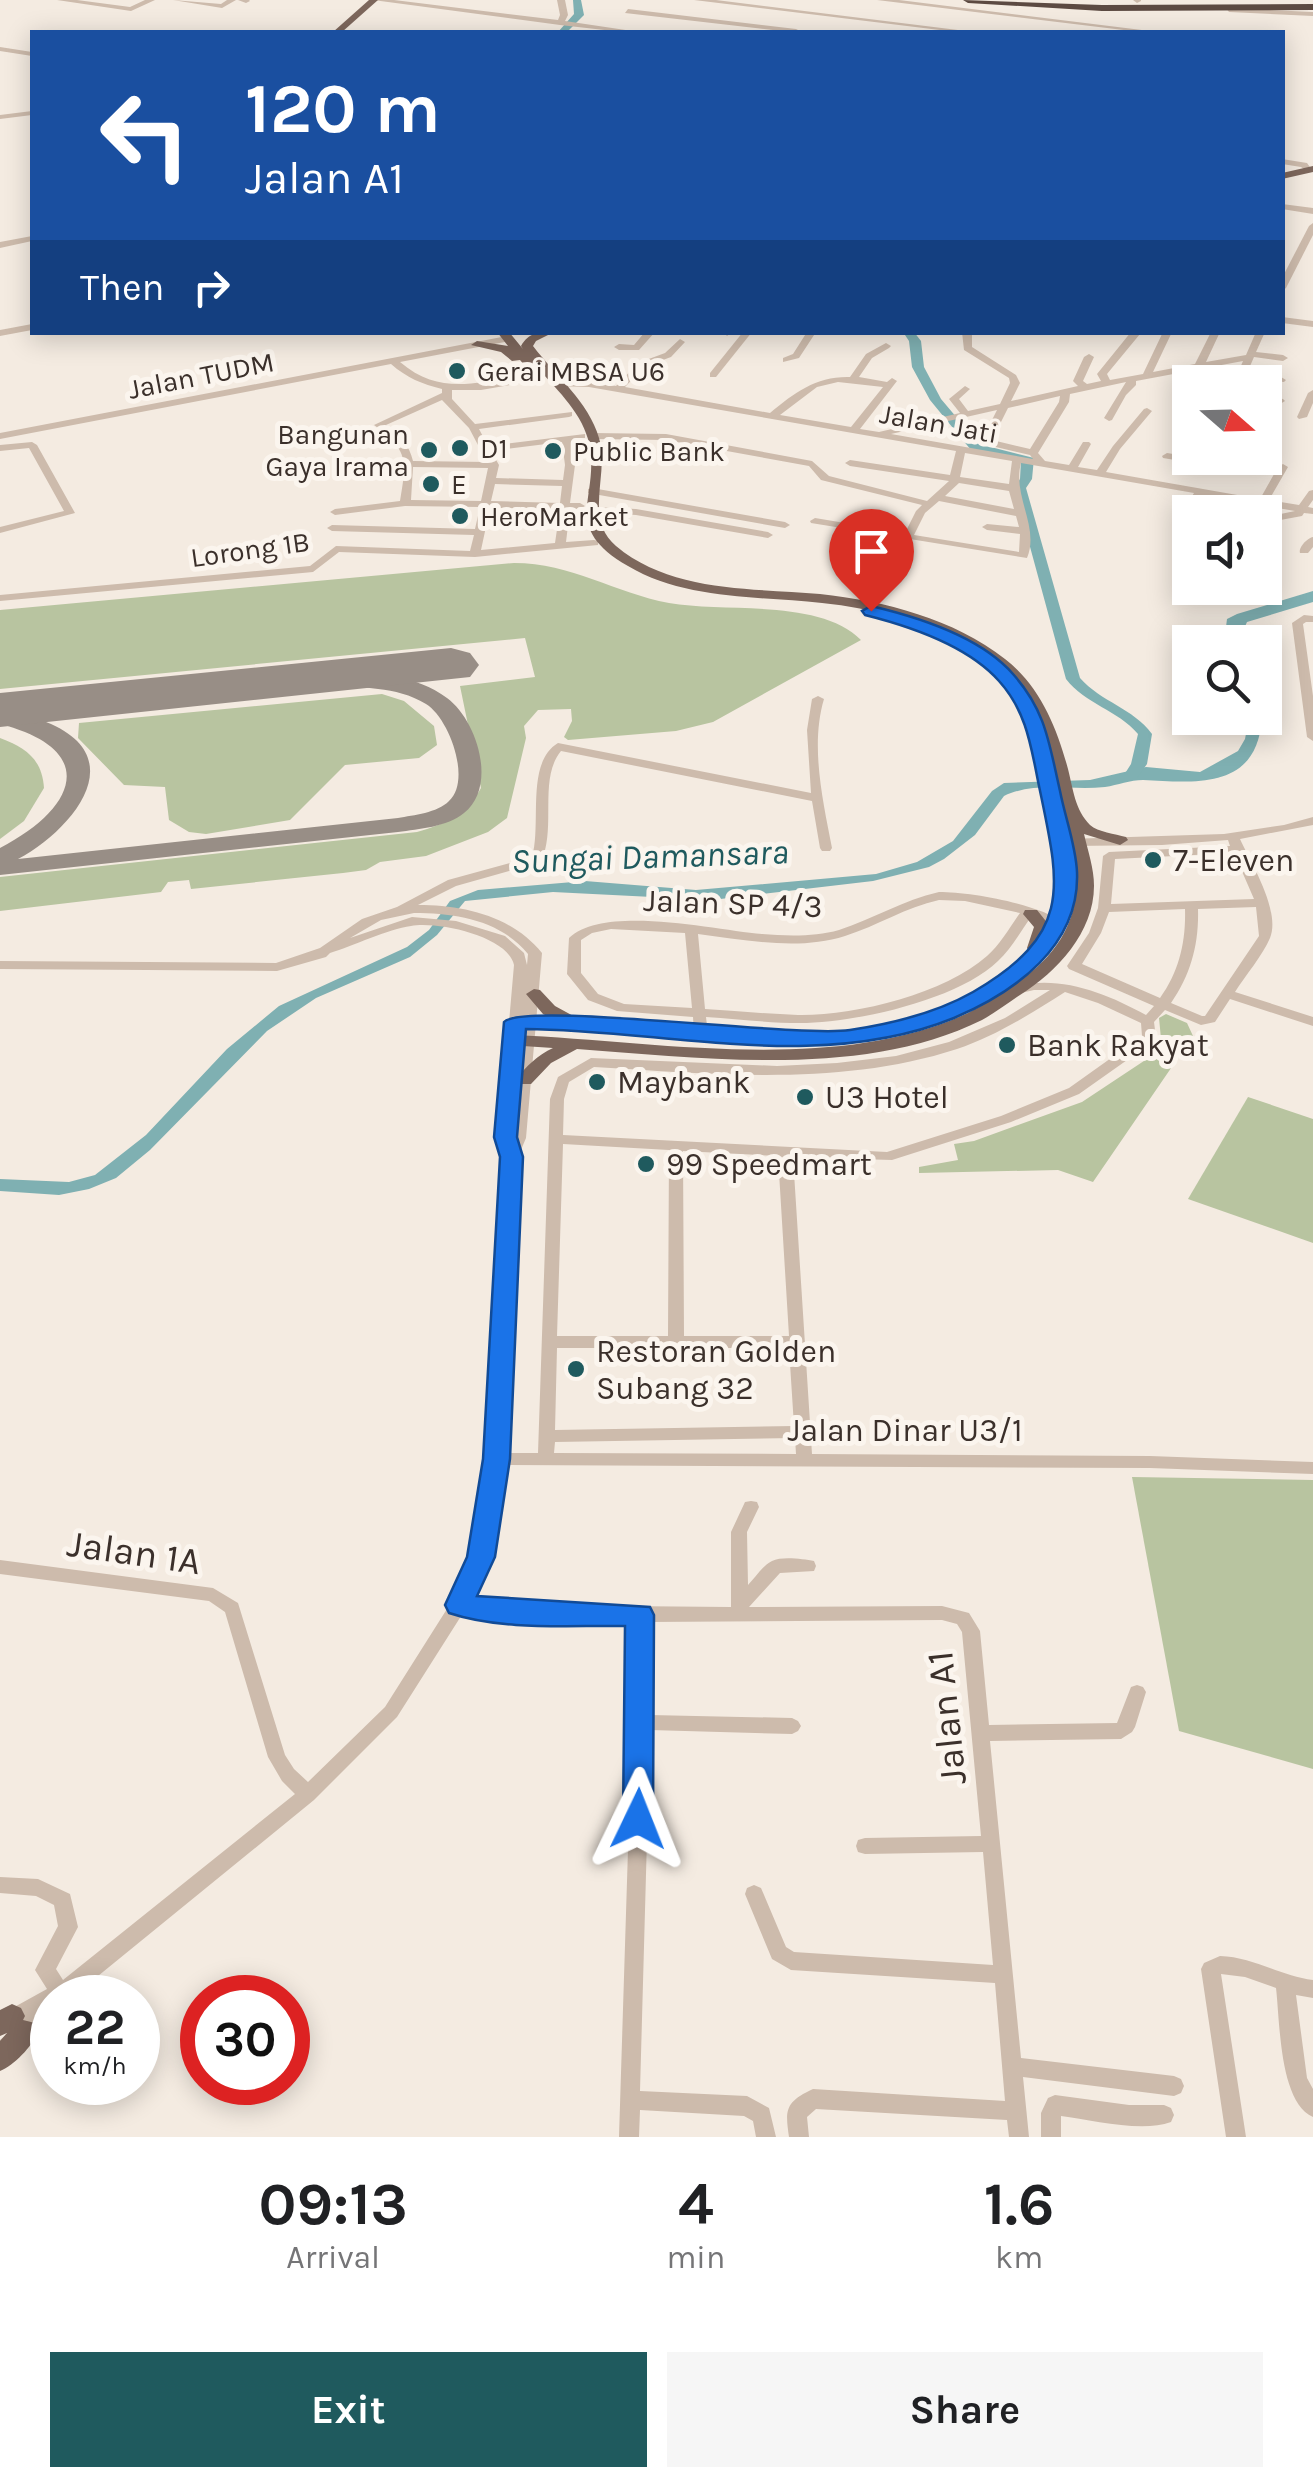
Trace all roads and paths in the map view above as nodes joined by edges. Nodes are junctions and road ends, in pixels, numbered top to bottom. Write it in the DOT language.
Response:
graph roads {
  1 [pos="61,0"];
  2 [pos="151,0"];
  3 [pos="177,0"];
  4 [pos="232,0"];
  5 [pos="245,0"];
  6 [pos="366,0"];
  7 [pos="375,0"];
  8 [pos="561,0"];
  9 [pos="640,0"];
  10 [pos="698,0"];
  11 [pos="881,0"];
  12 [pos="968,0"];
  13 [pos="995,0"];
  14 [pos="387,1"];
  15 [pos="1016,1"];
  16 [pos="98,2"];
  17 [pos="429,2"];
  18 [pos="910,4"];
  19 [pos="1300,6"];
  20 [pos="1154,8"];
  21 [pos="1181,8"];
  22 [pos="1267,9"];
  23 [pos="1229,10"];
  24 [pos="628,11"];
  25 [pos="224,14"];
  26 [pos="840,17"];
  27 [pos="566,22"];
  28 [pos="894,23"];
  29 [pos="331,30"];
  30 [pos="339,30"];
  31 [pos="604,30"];
  32 [pos="610,30"];
  33 [pos="788,30"];
  34 [pos="830,30"];
  35 [pos="953,30"];
  36 [pos="1137,30"];
  37 [pos="0,49"];
  38 [pos="30,54"];
  39 [pos="30,112"];
  40 [pos="0,116"];
  41 [pos="1285,161"];
  42 [pos="1310,170"];
  43 [pos="1285,175"];
  44 [pos="1285,206"];
  45 [pos="1313,211"];
  46 [pos="1313,226"];
  47 [pos="30,240"];
  48 [pos="1309,242"];
  49 [pos="0,244"];
  50 [pos="1298,257"];
  51 [pos="1285,258"];
  52 [pos="1285,283"];
  53 [pos="1285,320"];
  54 [pos="1313,324"];
  55 [pos="30,327"];
  56 [pos="0,333"];
  57 [pos="489,335"];
  58 [pos="506,335"];
  59 [pos="541,335"];
  60 [pos="648,335"];
  61 [pos="745,335"];
  62 [pos="810,335"];
  63 [pos="967,335"];
  64 [pos="1134,335"];
  65 [pos="1166,335"];
  66 [pos="1214,335"];
  67 [pos="1260,335"];
  68 [pos="679,338"];
  69 [pos="477,345"];
  70 [pos="886,346"];
  71 [pos="619,347"];
  72 [pos="1291,347"];
  73 [pos="1250,355"];
  74 [pos="1089,357"];
  75 [pos="392,360"];
  76 [pos="786,360"];
  77 [pos="1197,365"];
  78 [pos="1246,365"];
  79 [pos="1172,370"];
  80 [pos="538,372"];
  81 [pos="1147,374"];
  82 [pos="712,375"];
  83 [pos="854,378"];
  84 [pos="1131,378"];
  85 [pos="1107,382"];
  86 [pos="559,386"];
  87 [pos="1084,387"];
  88 [pos="618,389"];
  89 [pos="965,390"];
  90 [pos="446,392"];
  91 [pos="1065,392"];
  92 [pos="1313,392"];
  93 [pos="1004,405"];
  94 [pos="1148,412"];
  95 [pos="569,414"];
  96 [pos="965,414"];
  97 [pos="772,416"];
  98 [pos="1302,417"];
  99 [pos="1110,418"];
  100 [pos="659,426"];
  101 [pos="473,427"];
  102 [pos="853,430"];
  103 [pos="876,434"];
  104 [pos="648,436"];
  105 [pos="0,437"];
  106 [pos="581,437"];
  107 [pos="1086,444"];
  108 [pos="0,448"];
  109 [pos="487,449"];
  110 [pos="962,450"];
  111 [pos="1110,456"];
  112 [pos="1167,456"];
  113 [pos="1172,456"];
  114 [pos="1125,459"];
  115 [pos="1029,460"];
  116 [pos="850,463"];
  117 [pos="410,464"];
  118 [pos="494,464"];
  119 [pos="1283,467"];
  120 [pos="1072,470"];
  121 [pos="1100,474"];
  122 [pos="1202,475"];
  123 [pos="490,481"];
  124 [pos="954,482"];
  125 [pos="568,483"];
  126 [pos="1012,488"];
  127 [pos="1195,491"];
  128 [pos="1313,493"];
  129 [pos="1193,495"];
  130 [pos="1219,495"];
  131 [pos="1266,495"];
  132 [pos="933,501"];
  133 [pos="584,502"];
  134 [pos="405,503"];
  135 [pos="486,505"];
  136 [pos="1282,505"];
  137 [pos="1308,510"];
  138 [pos="335,512"];
  139 [pos="1018,513"];
  140 [pos="70,514"];
  141 [pos="1282,516"];
  142 [pos="721,518"];
  143 [pos="814,521"];
  144 [pos="785,525"];
  145 [pos="987,527"];
  146 [pos="332,528"];
  147 [pos="0,530"];
  148 [pos="1024,531"];
  149 [pos="480,532"];
  150 [pos="768,534"];
  151 [pos="908,537"];
  152 [pos="1313,540"];
  153 [pos="594,543"];
  154 [pos="560,547"];
  155 [pos="336,549"];
  156 [pos="1304,551"];
  157 [pos="476,554"];
  158 [pos="0,598"];
  159 [pos="1313,618"];
  160 [pos="818,699"];
  161 [pos="1313,737"];
  162 [pos="1054,770"];
  163 [pos="816,798"];
  164 [pos="1062,798"];
  165 [pos="1313,821"];
  166 [pos="1120,840"];
  167 [pos="1235,842"];
  168 [pos="826,848"];
  169 [pos="1074,848"];
  170 [pos="1065,902"];
  171 [pos="1261,902"];
  172 [pos="1191,905"];
  173 [pos="1104,908"];
  174 [pos="398,911"];
  175 [pos="1029,914"];
  176 [pos="426,915"];
  177 [pos="460,921"];
  178 [pos="1058,923"];
  179 [pos="691,928"];
  180 [pos="321,954"];
  181 [pos="1066,956"];
  182 [pos="0,965"];
  183 [pos="1026,966"];
  184 [pos="1062,986"];
  185 [pos="1021,989"];
  186 [pos="534,994"];
  187 [pos="1225,997"];
  188 [pos="1164,1006"];
  189 [pos="699,1013"];
  190 [pos="1312,1020"];
  191 [pos="1147,1021"];
  192 [pos="522,1031"];
  193 [pos="700,1034"];
  194 [pos="581,1037"];
  195 [pos="525,1080"];
  196 [pos="556,1139"];
  197 [pos="676,1145"];
  198 [pos="785,1150"];
  199 [pos="512,1157"];
  200 [pos="549,1342"];
  201 [pos="676,1342"];
  202 [pos="798,1342"];
  203 [pos="803,1432"];
  204 [pos="546,1436"];
  205 [pos="496,1459"];
  206 [pos="804,1459"];
  207 [pos="546,1460"];
  208 [pos="1313,1468"];
  209 [pos="751,1507"];
  210 [pos="808,1566"];
  211 [pos="0,1567"];
  212 [pos="459,1605"];
  213 [pos="740,1609"];
  214 [pos="640,1615"];
  215 [pos="1137,1692"];
  216 [pos="641,1722"];
  217 [pos="792,1726"];
  218 [pos="980,1733"];
  219 [pos="308,1794"];
  220 [pos="991,1844"];
  221 [pos="865,1846"];
  222 [pos="0,1885"];
  223 [pos="754,1894"];
  224 [pos="47,1975"];
  225 [pos="83,1975"];
  226 [pos="1003,1976"];
  227 [pos="1285,1984"];
  228 [pos="1313,1988"];
  229 [pos="10,2024"];
  230 [pos="0,2056"];
  231 [pos="1011,2066"];
  232 [pos="1174,2086"];
  233 [pos="630,2100"];
  234 [pos="1313,2108"];
  235 [pos="1015,2111"];
  236 [pos="1164,2115"];
  237 [pos="629,2137"];
  238 [pos="766,2137"];
  239 [pos="799,2137"];
  240 [pos="1019,2137"];
  241 [pos="1051,2137"];
  242 [pos="1236,2137"];
  1 -- 16 [label="street"];
  2 -- 16 [label="street"];
  3 -- 4 [label="street"];
  5 -- 25 [label="street"];
  6 -- 29 [label="main road"];
  7 -- 14 [label="street"];
  7 -- 30 [label="main road"];
  8 -- 27 [label="street"];
  9 -- 24 [label="street"];
  10 -- 26 [label="street"];
  11 -- 18 [label="street"];
  12 -- 15 [label="highway"];
  13 -- 15 [label="highway"];
  14 -- 17 [label="street"];
  15 -- 20 [label="highway"];
  15 -- 20 [label="highway"];
  17 -- 27 [label="street"];
  18 -- 28 [label="street"];
  18 -- 36 [label="street"];
  19 -- 22 [label="highway"];
  19 -- 23 [label="street"];
  20 -- 21 [label="highway"];
  21 -- 22 [label="highway"];
  21 -- 23 [label="highway"];
  22 -- 23 [label="highway"];
  24 -- 32 [label="street"];
  24 -- 33 [label="street"];
  26 -- 28 [label="street"];
  26 -- 34 [label="street"];
  27 -- 31 [label="street"];
  28 -- 35 [label="street"];
  37 -- 38 [label="street"];
  39 -- 40 [label="street"];
  41 -- 42 [label="street"];
  42 -- 43 [label="main road"];
  44 -- 45 [label="street"];
  46 -- 48 [label="street"];
  47 -- 49 [label="street"];
  48 -- 50 [label="street"];
  50 -- 51 [label="street"];
  50 -- 52 [label="street"];
  53 -- 54 [label="street"];
  55 -- 56 [label="street"];
  57 -- 69 [label="main road"];
  58 -- 69 [label="street, Jalan TUDM"];
  58 -- 80 [label="main road"];
  59 -- 86 [label="main road"];
  60 -- 71 [label="street"];
  61 -- 82 [label="street"];
  62 -- 76 [label="street"];
  63 -- 93 [label="street"];
  64 -- 85 [label="street"];
  65 -- 81 [label="street"];
  66 -- 77 [label="street"];
  67 -- 73 [label="street"];
  68 -- 88 [label="street"];
  69 -- 75 [label="street, Jalan TUDM"];
  69 -- 80 [label="main road"];
  70 -- 83 [label="street"];
  72 -- 73 [label="street"];
  73 -- 77 [label="street"];
  73 -- 78 [label="street"];
  74 -- 87 [label="street"];
  75 -- 90 [label="street"];
  75 -- 105 [label="street, Jalan TUDM"];
  79 -- 81 [label="street"];
  80 -- 90 [label="street"];
  80 -- 95 [label="main road"];
  81 -- 84 [label="street"];
  83 -- 97 [label="street"];
  83 -- 102 [label="street"];
  84 -- 85 [label="street"];
  84 -- 99 [label="street"];
  85 -- 87 [label="street"];
  86 -- 88 [label="street, Jalan Jati"];
  86 -- 106 [label="main road"];
  87 -- 91 [label="street"];
  88 -- 97 [label="street, Jalan Jati"];
  89 -- 96 [label="street"];
  90 -- 101 [label="street"];
  90 -- 117 [label="street"];
  91 -- 93 [label="street"];
  91 -- 115 [label="street"];
  92 -- 98 [label="street"];
  93 -- 96 [label="street"];
  93 -- 115 [label="street"];
  94 -- 111 [label="street"];
  95 -- 101 [label="street"];
  95 -- 106 [label="main road"];
  96 -- 103 [label="street"];
  97 -- 102 [label="street, Jalan Jati"];
  100 -- 104 [label="street"];
  101 -- 109 [label="street"];
  102 -- 103 [label="street, Jalan Jati"];
  103 -- 110 [label="street, Jalan Jati"];
  104 -- 106 [label="street"];
  104 -- 132 [label="street"];
  106 -- 109 [label="street"];
  106 -- 125 [label="street"];
  106 -- 133 [label="main road"];
  107 -- 120 [label="street"];
  108 -- 140 [label="street"];
  109 -- 118 [label="street"];
  110 -- 115 [label="street, Jalan Jati"];
  110 -- 124 [label="street"];
  111 -- 114 [label="street"];
  111 -- 121 [label="street"];
  112 -- 113 [label="street"];
  115 -- 120 [label="street, Jalan Jati"];
  115 -- 126 [label="street"];
  116 -- 124 [label="street"];
  117 -- 118 [label="street"];
  117 -- 134 [label="street"];
  118 -- 123 [label="street"];
  119 -- 131 [label="street"];
  120 -- 121 [label="street, Jalan Jati"];
  121 -- 127 [label="street, Jalan Jati"];
  122 -- 127 [label="street"];
  123 -- 125 [label="street"];
  123 -- 135 [label="street"];
  124 -- 126 [label="street"];
  124 -- 132 [label="street"];
  125 -- 133 [label="street"];
  126 -- 139 [label="street"];
  127 -- 129 [label="street"];
  127 -- 130 [label="street, Jalan Jati"];
  128 -- 137 [label="street"];
  132 -- 139 [label="street"];
  132 -- 151 [label="street"];
  133 -- 135 [label="street"];
  133 -- 142 [label="street"];
  133 -- 144 [label="street"];
  133 -- 150 [label="street"];
  133 -- 153 [label="main road"];
  133 -- 154 [label="street"];
  133 -- 162 [label="main road"];
  134 -- 135 [label="street"];
  134 -- 138 [label="street"];
  135 -- 149 [label="street"];
  136 -- 137 [label="street, Jalan Jati"];
  137 -- 141 [label="street"];
  139 -- 148 [label="street"];
  140 -- 147 [label="street"];
  143 -- 151 [label="street"];
  145 -- 148 [label="street"];
  146 -- 149 [label="street"];
  148 -- 151 [label="street"];
  149 -- 157 [label="street"];
  152 -- 156 [label="street"];
  153 -- 154 [label="street"];
  153 -- 162 [label="main road"];
  154 -- 157 [label="street, Lorong 1B"];
  155 -- 157 [label="street, Lorong 1B"];
  155 -- 158 [label="street, Lorong 1B"];
  159 -- 161 [label="street"];
  160 -- 163 [label="street"];
  162 -- 164 [label="main road"];
  163 -- 168 [label="street"];
  163 -- 174 [label="street"];
  164 -- 166 [label="main road"];
  164 -- 169 [label="main road"];
  165 -- 167 [label="street"];
  166 -- 167 [label="street"];
  166 -- 169 [label="main road"];
  167 -- 171 [label="street"];
  167 -- 173 [label="street"];
  169 -- 170 [label="main road"];
  169 -- 181 [label="main road"];
  170 -- 175 [label="main road"];
  170 -- 178 [label="main road"];
  171 -- 172 [label="street"];
  171 -- 187 [label="street"];
  172 -- 173 [label="street"];
  172 -- 188 [label="street"];
  173 -- 181 [label="street"];
  174 -- 176 [label="street"];
  174 -- 180 [label="street"];
  175 -- 178 [label="street, Jalan SP 4/3"];
  175 -- 179 [label="street, Jalan SP 4/3"];
  175 -- 183 [label="main road"];
  175 -- 189 [label="street"];
  176 -- 177 [label="street"];
  176 -- 180 [label="street"];
  177 -- 186 [label="street"];
  177 -- 192 [label="street"];
  178 -- 181 [label="main road"];
  178 -- 183 [label="main road"];
  179 -- 189 [label="street"];
  179 -- 189 [label="street, Jalan SP 4/3"];
  180 -- 182 [label="street"];
  181 -- 184 [label="street"];
  181 -- 185 [label="main road"];
  181 -- 188 [label="street"];
  183 -- 193 [label="main road"];
  184 -- 185 [label="street"];
  184 -- 191 [label="street"];
  184 -- 196 [label="street"];
  185 -- 194 [label="main road"];
  186 -- 192 [label="street"];
  186 -- 194 [label="main road"];
  187 -- 188 [label="street"];
  187 -- 190 [label="street"];
  188 -- 191 [label="street"];
  189 -- 193 [label="street"];
  191 -- 198 [label="street"];
  192 -- 194 [label="main road"];
  192 -- 194 [label="main road"];
  192 -- 195 [label="street"];
  192 -- 199 [label="street"];
  193 -- 194 [label="main road"];
  194 -- 195 [label="main road"];
  195 -- 199 [label="street"];
  196 -- 197 [label="street"];
  196 -- 200 [label="street"];
  197 -- 198 [label="street"];
  197 -- 201 [label="street"];
  198 -- 202 [label="street"];
  199 -- 205 [label="street"];
  200 -- 201 [label="street"];
  200 -- 204 [label="street"];
  201 -- 202 [label="street"];
  202 -- 203 [label="street"];
  203 -- 204 [label="street"];
  203 -- 206 [label="street"];
  204 -- 207 [label="street"];
  205 -- 207 [label="street, Jalan Dinar U3/1"];
  205 -- 212 [label="street"];
  206 -- 207 [label="street, Jalan Dinar U3/1"];
  206 -- 208 [label="street, Jalan Dinar U3/1"];
  209 -- 213 [label="street"];
  210 -- 213 [label="street"];
  211 -- 219 [label="street, Jalan 1A"];
  212 -- 214 [label="street, Jalan A1"];
  212 -- 219 [label="street"];
  213 -- 214 [label="street, Jalan A1"];
  213 -- 218 [label="street, Jalan A1"];
  214 -- 216 [label="street"];
  215 -- 218 [label="street"];
  216 -- 217 [label="street"];
  216 -- 233 [label="street"];
  218 -- 220 [label="street, Jalan A1"];
  219 -- 225 [label="street"];
  220 -- 221 [label="street"];
  220 -- 226 [label="street, Jalan A1"];
  222 -- 224 [label="street"];
  223 -- 226 [label="street"];
  226 -- 231 [label="street, Jalan A1"];
  227 -- 228 [label="street"];
  227 -- 234 [label="street"];
  227 -- 242 [label="street"];
  229 -- 230 [label="main road"];
  231 -- 232 [label="street"];
  231 -- 235 [label="street, Jalan A1"];
  233 -- 237 [label="street"];
  233 -- 238 [label="street"];
  235 -- 239 [label="street"];
  235 -- 240 [label="street, Jalan A1"];
  236 -- 241 [label="street"];
}
